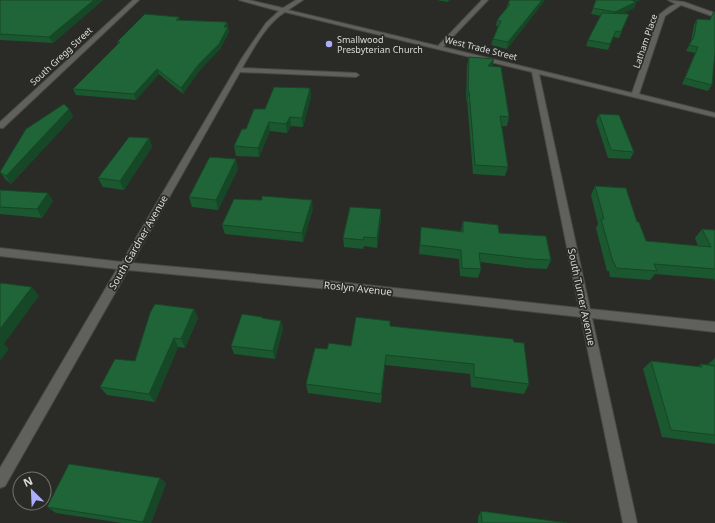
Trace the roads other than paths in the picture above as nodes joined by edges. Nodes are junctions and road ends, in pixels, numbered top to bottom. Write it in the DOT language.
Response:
graph roads {
  1 [pos="136,0"];
  2 [pos="242,0"];
  3 [pos="300,0"];
  4 [pos="485,0"];
  5 [pos="671,0"];
  6 [pos="682,4"];
  7 [pos="284,10"];
  8 [pos="715,15"];
  9 [pos="440,47"];
  10 [pos="238,70"];
  11 [pos="535,71"];
  12 [pos="356,75"];
  13 [pos="635,95"];
  14 [pos="715,115"];
  15 [pos="0,126"];
  16 [pos="0,252"];
  17 [pos="125,266"];
  18 [pos="585,314"];
  19 [pos="715,327"];
  20 [pos="0,481"];
  21 [pos="630,523"];
  1 -- 15 [label="street, South Gregg Street"];
  2 -- 7 [label="street, West Trade Street"];
  3 -- 7 [label="street, South Gardner Avenue"];
  4 -- 9 [label="street"];
  5 -- 6 [label="street"];
  6 -- 8 [label="street"];
  6 -- 13 [label="street, Latham Place"];
  7 -- 9 [label="street, West Trade Street"];
  7 -- 10 [label="street, South Gardner Avenue"];
  9 -- 11 [label="street, West Trade Street"];
  10 -- 12 [label="street"];
  10 -- 17 [label="street, South Gardner Avenue"];
  11 -- 13 [label="street, West Trade Street"];
  11 -- 18 [label="street, South Turner Avenue"];
  13 -- 14 [label="street, West Trade Street"];
  16 -- 17 [label="street, Roslyn Avenue"];
  17 -- 18 [label="street, Roslyn Avenue"];
  17 -- 20 [label="street, South Gardner Avenue"];
  18 -- 19 [label="street, Roslyn Avenue"];
  18 -- 21 [label="street, South Turner Avenue"];
}
